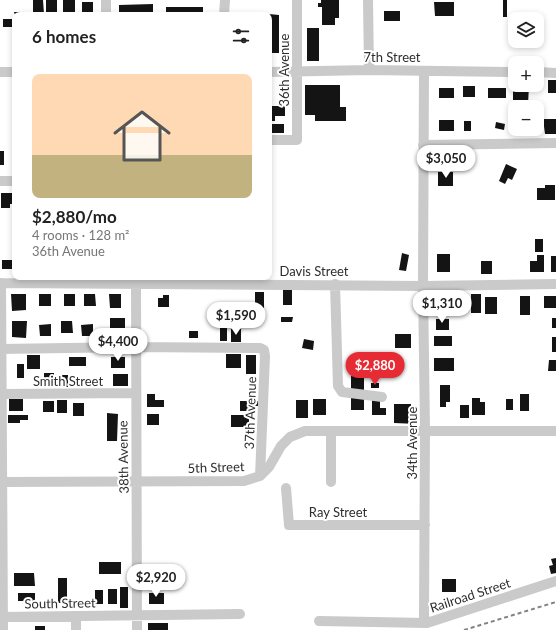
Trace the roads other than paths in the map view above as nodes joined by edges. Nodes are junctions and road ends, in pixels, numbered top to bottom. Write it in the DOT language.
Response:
graph roads {
  1 [pos="106,0"];
  2 [pos="224,0"];
  3 [pos="297,0"];
  4 [pos="368,0"];
  5 [pos="106,12"];
  6 [pos="224,12"];
  7 [pos="369,70"];
  8 [pos="424,71"];
  9 [pos="0,72"];
  10 [pos="12,72"];
  11 [pos="272,72"];
  12 [pos="297,72"];
  13 [pos="508,72"];
  14 [pos="544,72"];
  15 [pos="556,73"];
  16 [pos="272,140"];
  17 [pos="556,143"];
  18 [pos="423,145"];
  19 [pos="0,180"];
  20 [pos="12,181"];
  21 [pos="106,280"];
  22 [pos="222,280"];
  23 [pos="0,283"];
  24 [pos="136,284"];
  25 [pos="335,284"];
  26 [pos="556,284"];
  27 [pos="423,286"];
  28 [pos="135,347"];
  29 [pos="0,349"];
  30 [pos="136,393"];
  31 [pos="1,394"];
  32 [pos="382,397"];
  33 [pos="426,430"];
  34 [pos="556,431"];
  35 [pos="331,432"];
  36 [pos="260,476"];
  37 [pos="137,481"];
  38 [pos="1,482"];
  39 [pos="331,482"];
  40 [pos="286,488"];
  41 [pos="425,525"];
  42 [pos="556,581"];
  43 [pos="240,614"];
  44 [pos="76,616"];
  45 [pos="137,616"];
  46 [pos="1,617"];
  47 [pos="319,620"];
  48 [pos="428,622"];
  49 [pos="3,630"];
  50 [pos="76,630"];
  51 [pos="137,630"];
  1 -- 5 [label="street"];
  2 -- 6 [label="street"];
  3 -- 12 [label="street, 36th Avenue"];
  4 -- 7 [label="street"];
  7 -- 8 [label="street, 7th Street"];
  7 -- 12 [label="street, 7th Street"];
  8 -- 13 [label="street, 7th Street"];
  8 -- 18 [label="street, 34th Avenue"];
  9 -- 10 [label="street"];
  11 -- 12 [label="street, 7th Street"];
  12 -- 16 [label="street, 36th Avenue"];
  14 -- 15 [label="street"];
  17 -- 18 [label="street"];
  18 -- 27 [label="street, 34th Avenue"];
  19 -- 20 [label="street"];
  21 -- 23 [label="street, Davis Street"];
  21 -- 24 [label="street, Davis Street"];
  22 -- 24 [label="street, Davis Street"];
  22 -- 25 [label="street, Davis Street"];
  23 -- 29 [label="street"];
  24 -- 28 [label="street, 38th Avenue"];
  25 -- 27 [label="street, Davis Street"];
  25 -- 32 [label="street"];
  26 -- 27 [label="street, Davis Street"];
  27 -- 33 [label="street, 34th Avenue"];
  28 -- 29 [label="street"];
  28 -- 30 [label="street, 38th Avenue"];
  28 -- 36 [label="street, 37th Avenue"];
  29 -- 31 [label="street"];
  30 -- 31 [label="street, Smith Street"];
  30 -- 37 [label="street, 38th Avenue"];
  31 -- 38 [label="street"];
  33 -- 34 [label="street, 5th Street"];
  33 -- 35 [label="street, 5th Street"];
  33 -- 41 [label="street, 34th Avenue"];
  35 -- 36 [label="street, 5th Street"];
  35 -- 39 [label="street"];
  36 -- 37 [label="street, 5th Street"];
  37 -- 38 [label="street, 5th Street"];
  37 -- 45 [label="street, 38th Avenue"];
  38 -- 46 [label="street"];
  40 -- 41 [label="street, Ray Street"];
  41 -- 48 [label="street, 34th Avenue"];
  42 -- 48 [label="street, Railroad Street"];
  43 -- 45 [label="street, South Street"];
  44 -- 45 [label="street, South Street"];
  44 -- 46 [label="street, South Street"];
  44 -- 50 [label="street"];
  45 -- 51 [label="street, 38th Avenue"];
  46 -- 49 [label="street"];
  47 -- 48 [label="street, Railroad Street"];
}
